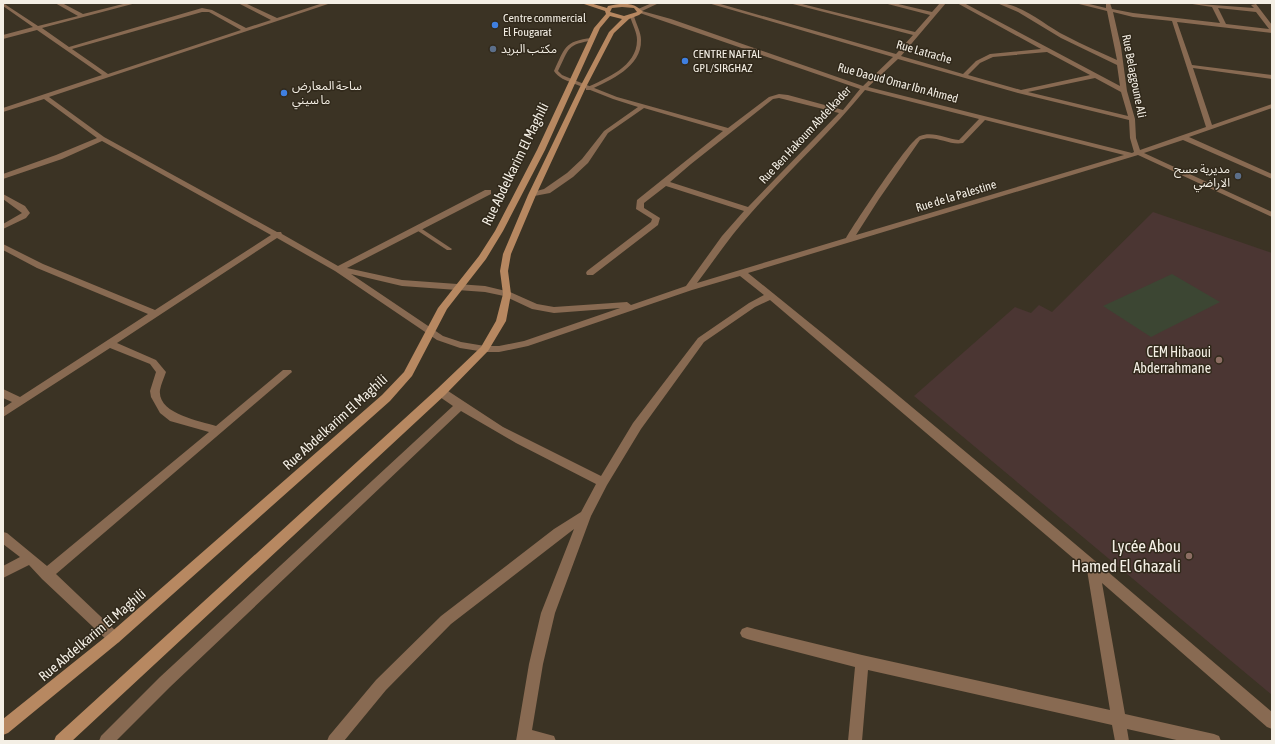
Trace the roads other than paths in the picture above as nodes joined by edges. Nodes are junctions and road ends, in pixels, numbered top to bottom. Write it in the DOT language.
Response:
graph roads {
  1 [pos="58,3"];
  2 [pos="133,3"];
  3 [pos="241,3"];
  4 [pos="328,3"];
  5 [pos="584,3"];
  6 [pos="610,3"];
  7 [pos="656,3"];
  8 [pos="711,3"];
  9 [pos="792,3"];
  10 [pos="887,3"];
  11 [pos="943,3"];
  12 [pos="960,3"];
  13 [pos="1000,3"];
  14 [pos="1078,3"];
  15 [pos="1189,3"];
  16 [pos="1253,3"];
  17 [pos="3,4"];
  18 [pos="621,4"];
  19 [pos="1214,6"];
  20 [pos="1108,7"];
  21 [pos="1257,10"];
  22 [pos="640,11"];
  23 [pos="608,12"];
  24 [pos="933,14"];
  25 [pos="82,16"];
  26 [pos="630,17"];
  27 [pos="276,20"];
  28 [pos="1174,20"];
  29 [pos="1224,26"];
  30 [pos="36,28"];
  31 [pos="245,30"];
  32 [pos="1272,30"];
  33 [pos="916,34"];
  34 [pos="3,37"];
  35 [pos="592,39"];
  36 [pos="67,49"];
  37 [pos="1048,50"];
  38 [pos="898,56"];
  39 [pos="1120,64"];
  40 [pos="1189,66"];
  41 [pos="107,76"];
  42 [pos="964,76"];
  43 [pos="1096,76"];
  44 [pos="1272,77"];
  45 [pos="572,81"];
  46 [pos="585,88"];
  47 [pos="864,88"];
  48 [pos="1124,91"];
  49 [pos="1020,92"];
  50 [pos="44,96"];
  51 [pos="643,106"];
  52 [pos="1272,106"];
  53 [pos="3,110"];
  54 [pos="844,112"];
  55 [pos="984,118"];
  56 [pos="1132,119"];
  57 [pos="1210,128"];
  58 [pos="730,131"];
  59 [pos="1183,137"];
  60 [pos="102,138"];
  61 [pos="1135,154"];
  62 [pos="3,177"];
  63 [pos="1272,177"];
  64 [pos="665,183"];
  65 [pos="488,192"];
  66 [pos="532,195"];
  67 [pos="3,196"];
  68 [pos="749,210"];
  69 [pos="1272,215"];
  70 [pos="3,227"];
  71 [pos="417,228"];
  72 [pos="278,234"];
  73 [pos="848,241"];
  74 [pos="3,247"];
  75 [pos="449,249"];
  76 [pos="338,269"];
  77 [pos="590,273"];
  78 [pos="742,273"];
  79 [pos="460,286"];
  80 [pos="689,288"];
  81 [pos="507,294"];
  82 [pos="770,296"];
  83 [pos="645,304"];
  84 [pos="156,314"];
  85 [pos="431,333"];
  86 [pos="110,344"];
  87 [pos="485,349"];
  88 [pos="286,372"];
  89 [pos="441,392"];
  90 [pos="3,393"];
  91 [pos="20,402"];
  92 [pos="460,406"];
  93 [pos="3,413"];
  94 [pos="218,430"];
  95 [pos="603,482"];
  96 [pos="585,516"];
  97 [pos="3,536"];
  98 [pos="30,558"];
  99 [pos="1093,567"];
  100 [pos="3,572"];
  101 [pos="46,575"];
  102 [pos="747,633"];
  103 [pos="114,638"];
  104 [pos="862,662"];
  105 [pos="1118,719"];
  106 [pos="1272,722"];
  107 [pos="3,728"];
  108 [pos="524,738"];
  109 [pos="61,741"];
  110 [pos="106,741"];
  111 [pos="334,741"];
  112 [pos="549,741"];
  113 [pos="855,741"];
  114 [pos="1122,741"];
  115 [pos="1214,741"];
  1 -- 25 [label="street"];
  2 -- 25 [label="street"];
  3 -- 27 [label="street"];
  4 -- 27 [label="street"];
  5 -- 23 [label="street"];
  6 -- 18 [label="street"];
  7 -- 22 [label="street"];
  8 -- 38 [label="street, Rue Latrache"];
  9 -- 33 [label="street"];
  10 -- 24 [label="street"];
  11 -- 24 [label="street, Rue Ben Hakoum Abdelkader"];
  12 -- 37 [label="street"];
  13 -- 39 [label="street"];
  14 -- 20 [label="street"];
  15 -- 19 [label="street"];
  16 -- 21 [label="street"];
  17 -- 30 [label="street"];
  18 -- 22 [label="street"];
  18 -- 23 [label="street"];
  19 -- 21 [label="street"];
  19 -- 29 [label="street"];
  20 -- 28 [label="street"];
  20 -- 39 [label="street, Rue Belaggoune Ali"];
  21 -- 32 [label="street"];
  22 -- 26 [label="street"];
  22 -- 47 [label="street, Rue Daoud Omar Ibn Ahmed"];
  23 -- 26 [label="street"];
  23 -- 35 [label="street, Rue Abdelkarim El Maghili"];
  24 -- 33 [label="street, Rue Ben Hakoum Abdelkader"];
  25 -- 30 [label="street"];
  26 -- 46 [label="street"];
  26 -- 46 [label="lane"];
  27 -- 31 [label="street"];
  28 -- 29 [label="street"];
  28 -- 40 [label="street"];
  29 -- 32 [label="street"];
  30 -- 34 [label="street"];
  30 -- 36 [label="street"];
  31 -- 36 [label="street"];
  31 -- 41 [label="street"];
  33 -- 38 [label="street, Rue Ben Hakoum Abdelkader"];
  35 -- 45 [label="street, Rue Abdelkarim El Maghili"];
  35 -- 45 [label="lane"];
  36 -- 41 [label="street"];
  37 -- 42 [label="street"];
  37 -- 43 [label="street"];
  38 -- 42 [label="street, Rue Latrache"];
  38 -- 47 [label="street, Rue Ben Hakoum Abdelkader"];
  39 -- 48 [label="street, Rue Belaggoune Ali"];
  40 -- 44 [label="street"];
  40 -- 57 [label="street"];
  41 -- 50 [label="street"];
  42 -- 49 [label="street, Rue Latrache"];
  43 -- 48 [label="street"];
  43 -- 49 [label="street"];
  45 -- 46 [label="street"];
  45 -- 79 [label="street, Rue Abdelkarim El Maghili"];
  46 -- 51 [label="street"];
  46 -- 66 [label="street"];
  47 -- 54 [label="street, Rue Ben Hakoum Abdelkader"];
  47 -- 55 [label="street, Rue Daoud Omar Ibn Ahmed"];
  48 -- 56 [label="street, Rue Belaggoune Ali"];
  49 -- 56 [label="street, Rue Latrache"];
  50 -- 53 [label="street"];
  50 -- 60 [label="street"];
  51 -- 58 [label="street"];
  51 -- 66 [label="street"];
  52 -- 57 [label="street, Rue de la Palestine"];
  54 -- 58 [label="street"];
  54 -- 68 [label="street, Rue Ben Hakoum Abdelkader"];
  55 -- 61 [label="street, Rue Daoud Omar Ibn Ahmed"];
  55 -- 73 [label="street"];
  56 -- 61 [label="street, Rue Belaggoune Ali"];
  57 -- 59 [label="street, Rue de la Palestine"];
  58 -- 64 [label="street"];
  59 -- 61 [label="street, Rue de la Palestine"];
  59 -- 63 [label="street"];
  60 -- 62 [label="street"];
  60 -- 72 [label="street"];
  61 -- 69 [label="street, Rue Daoud Omar Ibn Ahmed"];
  61 -- 73 [label="street, Rue de la Palestine"];
  64 -- 68 [label="street"];
  64 -- 77 [label="street"];
  65 -- 71 [label="street"];
  66 -- 81 [label="street"];
  67 -- 70 [label="street"];
  68 -- 80 [label="street, Rue Ben Hakoum Abdelkader"];
  71 -- 75 [label="lane"];
  71 -- 76 [label="street"];
  72 -- 76 [label="street"];
  72 -- 84 [label="street"];
  73 -- 78 [label="street, Rue de la Palestine"];
  74 -- 84 [label="street"];
  76 -- 79 [label="street"];
  76 -- 85 [label="street"];
  78 -- 80 [label="street, Rue de la Palestine"];
  78 -- 82 [label="street"];
  79 -- 81 [label="street"];
  79 -- 85 [label="street, Rue Abdelkarim El Maghili"];
  80 -- 83 [label="street, Rue de la Palestine"];
  81 -- 83 [label="street"];
  81 -- 87 [label="street"];
  82 -- 95 [label="street"];
  82 -- 99 [label="street"];
  83 -- 87 [label="street"];
  84 -- 86 [label="street"];
  85 -- 87 [label="street"];
  85 -- 103 [label="street, Rue Abdelkarim El Maghili"];
  86 -- 91 [label="street"];
  86 -- 94 [label="street"];
  87 -- 89 [label="street"];
  88 -- 94 [label="street"];
  89 -- 92 [label="street"];
  89 -- 109 [label="street"];
  90 -- 91 [label="street"];
  91 -- 93 [label="street"];
  92 -- 95 [label="street"];
  92 -- 110 [label="street"];
  94 -- 101 [label="street"];
  95 -- 96 [label="street"];
  96 -- 108 [label="street"];
  96 -- 111 [label="street"];
  97 -- 98 [label="street"];
  98 -- 100 [label="street"];
  98 -- 101 [label="street"];
  99 -- 105 [label="street"];
  99 -- 106 [label="street"];
  101 -- 103 [label="street"];
  102 -- 104 [label="street"];
  103 -- 107 [label="street, Rue Abdelkarim El Maghili"];
  104 -- 105 [label="street"];
  104 -- 113 [label="street"];
  105 -- 114 [label="street"];
  105 -- 115 [label="street"];
  108 -- 112 [label="street"];
}
